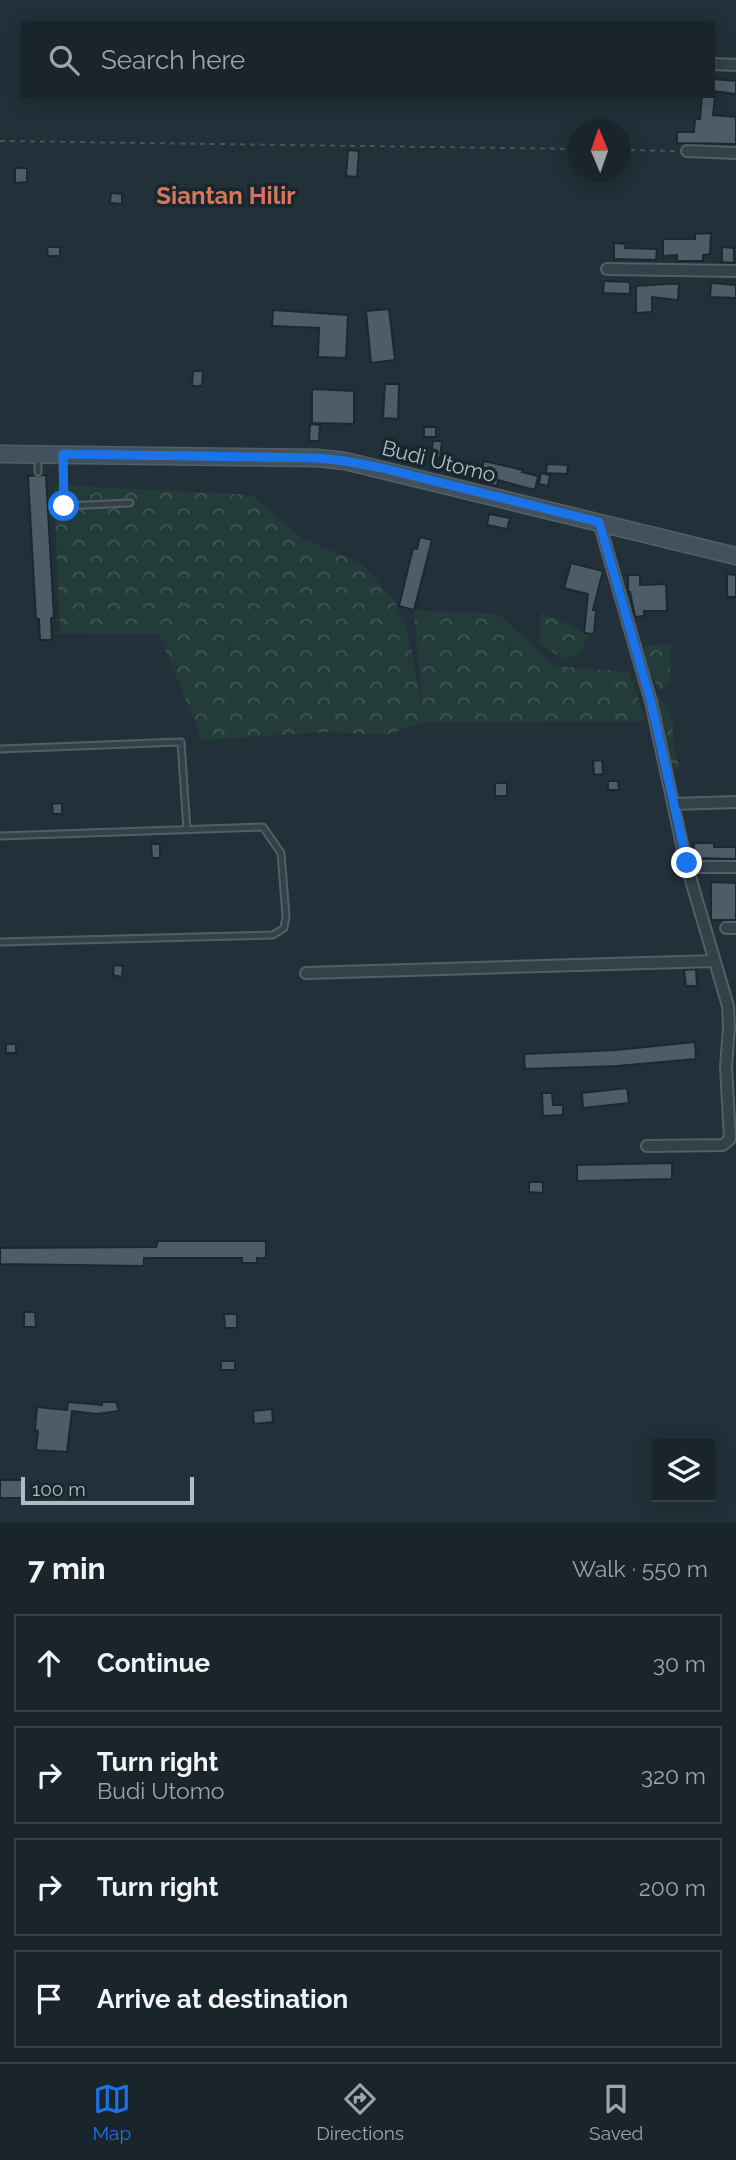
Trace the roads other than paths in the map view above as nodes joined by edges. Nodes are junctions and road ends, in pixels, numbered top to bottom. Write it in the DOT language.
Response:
graph roads {
  1 [pos="715,64"];
  2 [pos="736,65"];
  3 [pos="687,151"];
  4 [pos="736,153"];
  5 [pos="607,269"];
  6 [pos="736,271"];
  7 [pos="0,454"];
  8 [pos="38,454"];
  9 [pos="63,454"];
  10 [pos="38,472"];
  11 [pos="130,503"];
  12 [pos="599,522"];
  13 [pos="736,555"];
  14 [pos="0,749"];
  15 [pos="736,802"];
  16 [pos="673,804"];
  17 [pos="187,830"];
  18 [pos="0,836"];
  19 [pos="696,867"];
  20 [pos="736,867"];
  21 [pos="0,942"];
  22 [pos="715,961"];
  23 [pos="306,973"];
  24 [pos="647,1146"];
  1 -- 2 [label="street"];
  3 -- 4 [label="street"];
  5 -- 6 [label="street"];
  7 -- 8 [label="street, Budi Utomo"];
  8 -- 9 [label="street, Budi Utomo"];
  8 -- 10 [label="lane"];
  9 -- 11 [label="lane"];
  9 -- 12 [label="street, Budi Utomo"];
  12 -- 13 [label="street, Budi Utomo"];
  12 -- 16 [label="street"];
  14 -- 17 [label="lane"];
  15 -- 16 [label="street"];
  16 -- 22 [label="street"];
  17 -- 18 [label="lane"];
  17 -- 21 [label="lane"];
  19 -- 20 [label="street"];
  22 -- 23 [label="street"];
  22 -- 24 [label="street"];
}
